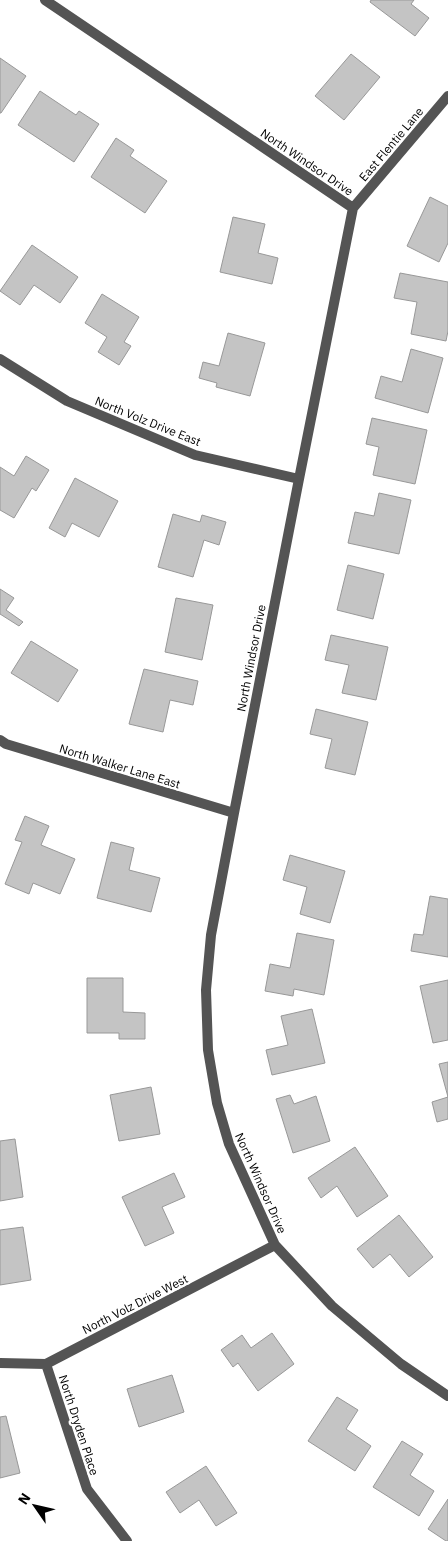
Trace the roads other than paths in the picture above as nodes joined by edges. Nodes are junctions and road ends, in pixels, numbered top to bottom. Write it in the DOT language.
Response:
graph roads {
  1 [pos="45,0"];
  2 [pos="448,96"];
  3 [pos="353,208"];
  4 [pos="0,359"];
  5 [pos="298,479"];
  6 [pos="0,740"];
  7 [pos="234,814"];
  8 [pos="275,1245"];
  9 [pos="0,1363"];
  10 [pos="46,1364"];
  11 [pos="448,1396"];
  12 [pos="127,1541"];
  1 -- 3 [label="street, North Windsor Drive"];
  2 -- 3 [label="street, East Flentie Lane"];
  3 -- 5 [label="street, North Windsor Drive"];
  4 -- 5 [label="street, North Volz Drive East"];
  5 -- 7 [label="street, North Windsor Drive"];
  6 -- 7 [label="street, North Walker Lane East"];
  7 -- 8 [label="street, North Windsor Drive"];
  8 -- 10 [label="street, North Volz Drive West"];
  8 -- 11 [label="street, North Windsor Drive"];
  9 -- 10 [label="street, North Volz Drive West"];
  10 -- 12 [label="street, North Dryden Place"];
}
